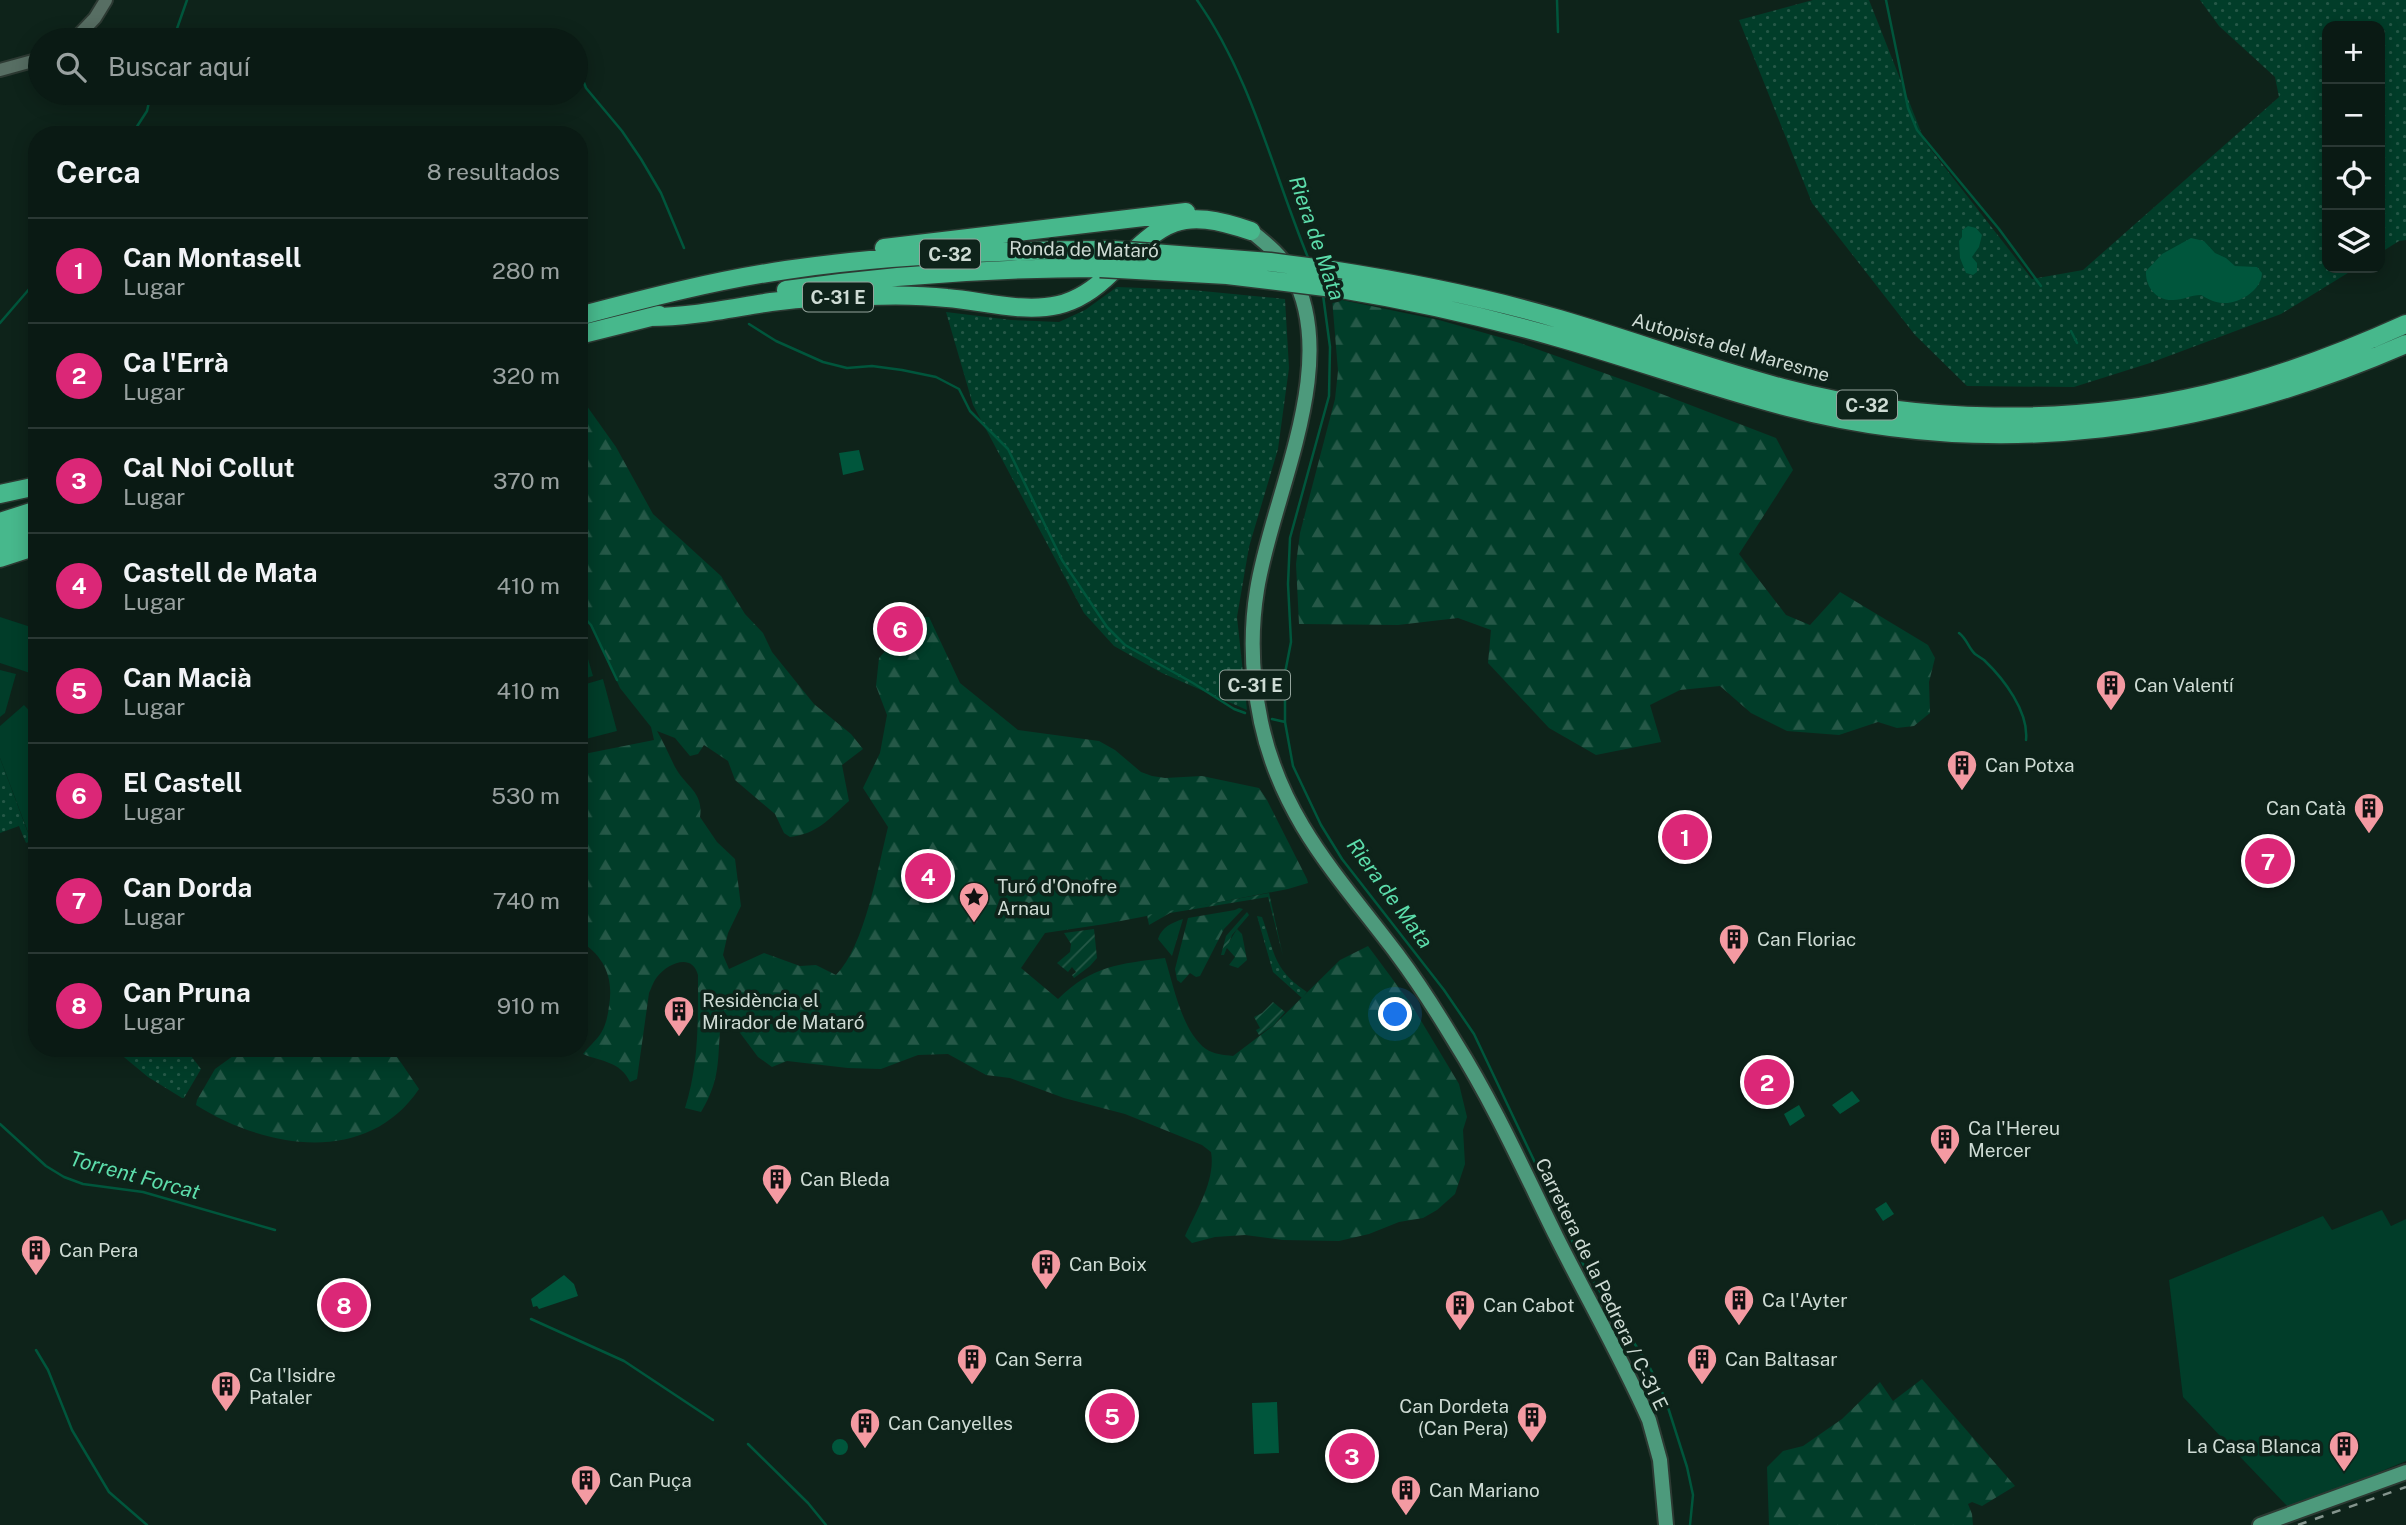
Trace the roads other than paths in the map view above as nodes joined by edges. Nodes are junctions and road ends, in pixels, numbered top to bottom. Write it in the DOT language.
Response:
graph roads {
  1 [pos="106,0"];
  2 [pos="86,28"];
  3 [pos="28,63"];
  4 [pos="0,70"];
  5 [pos="1251,231"];
  6 [pos="786,270"];
  7 [pos="1331,270"];
  8 [pos="1341,289"];
  9 [pos="588,314"];
  10 [pos="650,317"];
  11 [pos="2406,324"];
  12 [pos="588,333"];
  13 [pos="2406,344"];
  14 [pos="28,488"];
  15 [pos="0,494"];
  16 [pos="28,513"];
  17 [pos="0,522"];
  18 [pos="28,532"];
  19 [pos="0,540"];
  20 [pos="28,549"];
  21 [pos="0,558"];
  22 [pos="2406,1472"];
  23 [pos="1667,1525"];
  24 [pos="2260,1525"];
  1 -- 2 [label="street"];
  3 -- 4 [label="street"];
  5 -- 6 [label="highway, C-31 E"];
  5 -- 10 [label="highway, C-31 E"];
  5 -- 23 [label="main road, Carretera de la Pedrera / C-31 E / C-31 E"];
  6 -- 7 [label="highway, Ronda de Mataró / C-32, bridge"];
  6 -- 9 [label="highway, Ronda de Mataró / C-32"];
  7 -- 11 [label="highway, Autopista del Maresme / C-32"];
  8 -- 10 [label="highway, Ronda de Mataró / C-32, bridge"];
  8 -- 13 [label="highway, Autopista del Maresme / C-32"];
  10 -- 12 [label="highway, Ronda de Mataró / C-32"];
  14 -- 15 [label="highway"];
  16 -- 17 [label="highway"];
  18 -- 19 [label="highway"];
  20 -- 21 [label="highway"];
  22 -- 24 [label="main road"];
}
